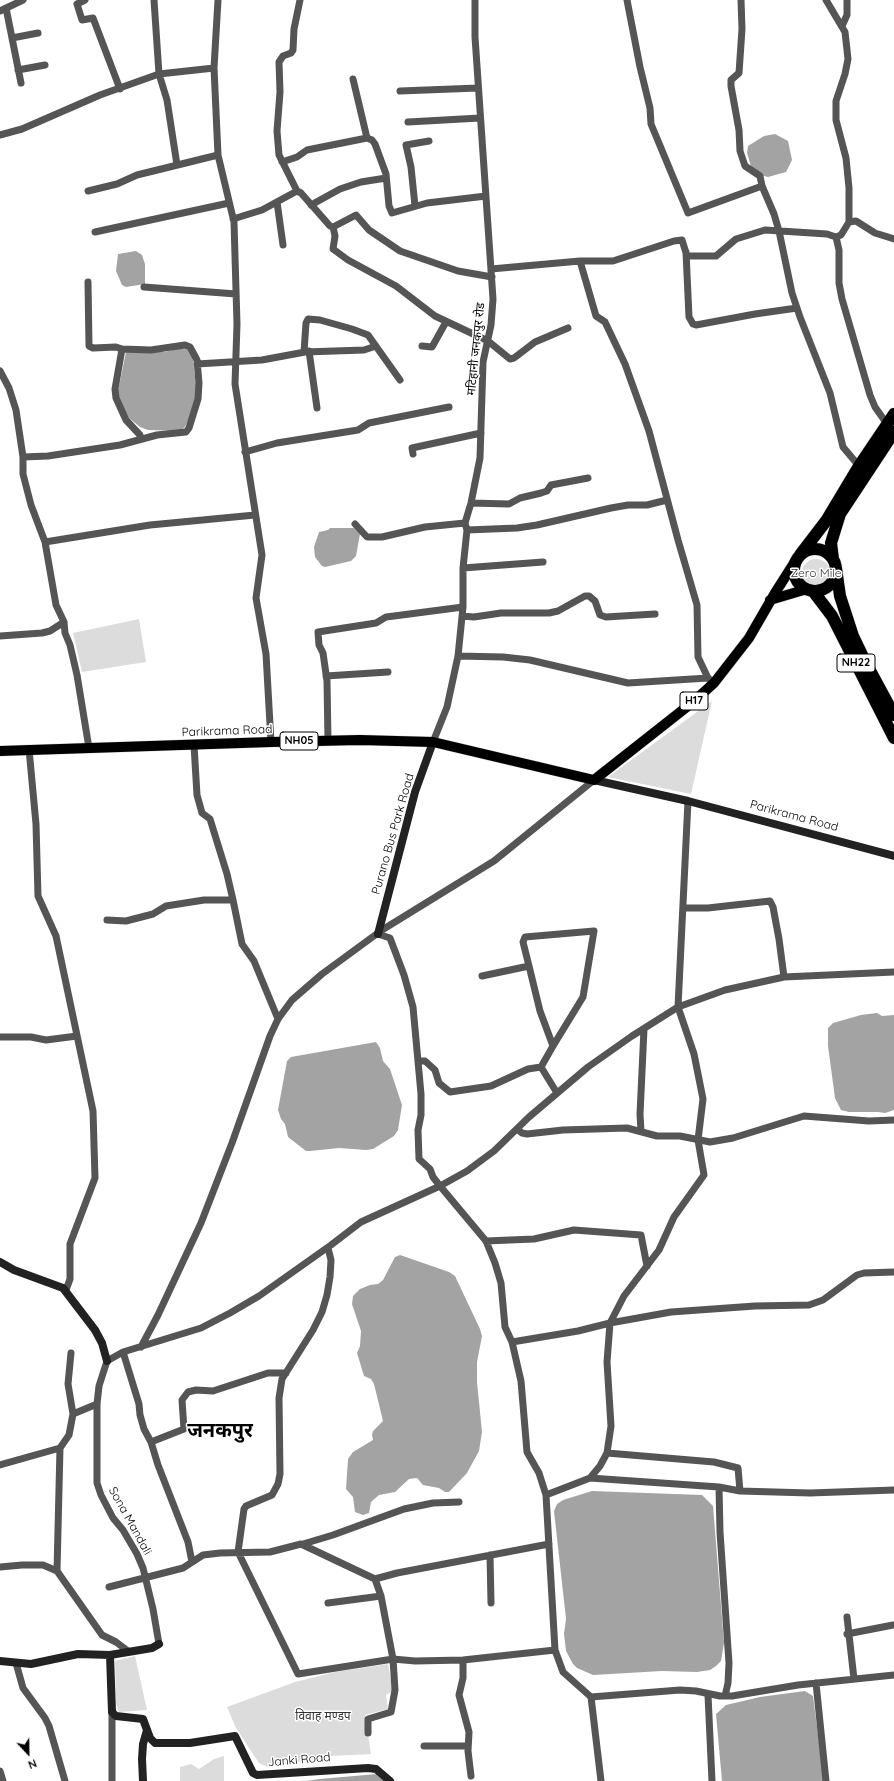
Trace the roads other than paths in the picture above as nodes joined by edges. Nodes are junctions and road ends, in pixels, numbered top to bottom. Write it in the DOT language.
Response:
graph roads {
  1 [pos="23,0"];
  2 [pos="85,0"];
  3 [pos="154,0"];
  4 [pos="218,0"];
  5 [pos="300,0"];
  6 [pos="475,0"];
  7 [pos="627,0"];
  8 [pos="741,0"];
  9 [pos="826,0"];
  10 [pos="847,0"];
  11 [pos="3,10"];
  12 [pos="842,26"];
  13 [pos="38,33"];
  14 [pos="12,38"];
  15 [pos="45,64"];
  16 [pos="214,68"];
  17 [pos="18,70"];
  18 [pos="160,74"];
  19 [pos="352,79"];
  20 [pos="21,83"];
  21 [pos="478,88"];
  22 [pos="120,89"];
  23 [pos="400,91"];
  24 [pos="480,118"];
  25 [pos="408,122"];
  26 [pos="0,135"];
  27 [pos="367,138"];
  28 [pos="429,141"];
  29 [pos="218,155"];
  30 [pos="282,162"];
  31 [pos="177,165"];
  32 [pos="386,178"];
  33 [pos="762,186"];
  34 [pos="88,191"];
  35 [pos="297,191"];
  36 [pos="486,196"];
  37 [pos="277,202"];
  38 [pos="229,203"];
  39 [pos="311,205"];
  40 [pos="415,206"];
  41 [pos="233,219"];
  42 [pos="849,222"];
  43 [pos="333,227"];
  44 [pos="779,231"];
  45 [pos="95,232"];
  46 [pos="836,237"];
  47 [pos="894,239"];
  48 [pos="682,240"];
  49 [pos="283,245"];
  50 [pos="580,261"];
  51 [pos="491,269"];
  52 [pos="492,277"];
  53 [pos="88,282"];
  54 [pos="144,287"];
  55 [pos="236,294"];
  56 [pos="798,308"];
  57 [pos="446,322"];
  58 [pos="568,328"];
  59 [pos="488,341"];
  60 [pos="376,346"];
  61 [pos="422,346"];
  62 [pos="122,349"];
  63 [pos="306,352"];
  64 [pos="236,362"];
  65 [pos="197,364"];
  66 [pos="0,371"];
  67 [pos="400,380"];
  68 [pos="449,407"];
  69 [pos="317,408"];
  70 [pos="894,414"];
  71 [pos="891,428"];
  72 [pos="481,434"];
  73 [pos="142,439"];
  74 [pos="245,452"];
  75 [pos="413,454"];
  76 [pos="23,457"];
  77 [pos="859,466"];
  78 [pos="588,478"];
  79 [pos="667,500"];
  80 [pos="471,503"];
  81 [pos="255,515"];
  82 [pos="355,524"];
  83 [pos="466,526"];
  84 [pos="45,542"];
  85 [pos="798,557"];
  86 [pos="543,562"];
  87 [pos="835,564"];
  88 [pos="463,568"];
  89 [pos="810,590"];
  90 [pos="770,600"];
  91 [pos="463,607"];
  92 [pos="655,614"];
  93 [pos="462,616"];
  94 [pos="64,622"];
  95 [pos="0,636"];
  96 [pos="458,656"];
  97 [pos="388,672"];
  98 [pos="326,676"];
  99 [pos="711,681"];
  100 [pos="894,715"];
  101 [pos="894,738"];
  102 [pos="328,741"];
  103 [pos="271,742"];
  104 [pos="433,742"];
  105 [pos="194,745"];
  106 [pos="89,748"];
  107 [pos="29,750"];
  108 [pos="0,752"];
  109 [pos="594,780"];
  110 [pos="688,801"];
  111 [pos="894,856"];
  112 [pos="233,900"];
  113 [pos="683,908"];
  114 [pos="107,920"];
  115 [pos="378,934"];
  116 [pos="529,966"];
  117 [pos="894,972"];
  118 [pos="482,976"];
  119 [pos="784,977"];
  120 [pos="678,1007"];
  121 [pos="278,1019"];
  122 [pos="644,1029"];
  123 [pos="77,1036"];
  124 [pos="0,1037"];
  125 [pos="552,1046"];
  126 [pos="418,1061"];
  127 [pos="541,1067"];
  128 [pos="557,1093"];
  129 [pos="894,1120"];
  130 [pos="517,1129"];
  131 [pos="640,1131"];
  132 [pos="698,1140"];
  133 [pos="440,1186"];
  134 [pos="486,1241"];
  135 [pos="328,1248"];
  136 [pos="0,1262"];
  137 [pos="647,1266"];
  138 [pos="894,1272"];
  139 [pos="66,1290"];
  140 [pos="610,1323"];
  141 [pos="512,1342"];
  142 [pos="141,1347"];
  143 [pos="124,1352"];
  144 [pos="71,1353"];
  145 [pos="107,1361"];
  146 [pos="286,1373"];
  147 [pos="97,1404"];
  148 [pos="73,1414"];
  149 [pos="151,1442"];
  150 [pos="60,1448"];
  151 [pos="607,1453"];
  152 [pos="0,1465"];
  153 [pos="590,1478"];
  154 [pos="719,1487"];
  155 [pos="740,1490"];
  156 [pos="894,1491"];
  157 [pos="546,1494"];
  158 [pos="459,1502"];
  159 [pos="303,1544"];
  160 [pos="549,1544"];
  161 [pos="238,1552"];
  162 [pos="490,1555"];
  163 [pos="192,1562"];
  164 [pos="0,1567"];
  165 [pos="58,1571"];
  166 [pos="145,1579"];
  167 [pos="375,1579"];
  168 [pos="109,1587"];
  169 [pos="381,1596"];
  170 [pos="328,1603"];
  171 [pos="491,1603"];
  172 [pos="847,1616"];
  173 [pos="893,1625"];
  174 [pos="847,1634"];
  175 [pos="159,1644"];
  176 [pos="555,1650"];
  177 [pos="128,1651"];
  178 [pos="110,1654"];
  179 [pos="393,1659"];
  180 [pos="463,1660"];
  181 [pos="0,1661"];
  182 [pos="16,1663"];
  183 [pos="894,1675"];
  184 [pos="854,1679"];
  185 [pos="816,1683"];
  186 [pos="708,1695"];
  187 [pos="725,1696"];
  188 [pos="592,1697"];
  189 [pos="112,1712"];
  190 [pos="147,1730"];
  191 [pos="368,1733"];
  192 [pos="424,1746"];
  193 [pos="468,1746"];
  194 [pos="0,1771"];
  195 [pos="470,1776"];
  196 [pos="258,1778"];
  197 [pos="3,1781"];
  198 [pos="65,1781"];
  199 [pos="112,1781"];
  200 [pos="143,1781"];
  201 [pos="390,1781"];
  202 [pos="601,1781"];
  203 [pos="712,1781"];
  204 [pos="826,1781"];
  1 -- 11 [label="street"];
  2 -- 22 [label="street"];
  3 -- 18 [label="street"];
  4 -- 16 [label="street"];
  5 -- 30 [label="street"];
  6 -- 21 [label="street, मटिहानी जनकपुर रोड"];
  7 -- 33 [label="street"];
  8 -- 33 [label="street"];
  9 -- 12 [label="street"];
  10 -- 12 [label="street"];
  11 -- 14 [label="street"];
  12 -- 42 [label="street"];
  13 -- 14 [label="street"];
  14 -- 17 [label="street"];
  15 -- 17 [label="street"];
  16 -- 18 [label="street"];
  16 -- 29 [label="street"];
  17 -- 20 [label="street"];
  18 -- 22 [label="street"];
  18 -- 31 [label="street"];
  19 -- 27 [label="street"];
  21 -- 23 [label="street"];
  21 -- 24 [label="street, मटिहानी जनकपुर रोड"];
  22 -- 26 [label="street"];
  24 -- 25 [label="street"];
  24 -- 36 [label="street, मटिहानी जनकपुर रोड"];
  27 -- 30 [label="street"];
  27 -- 32 [label="street"];
  28 -- 40 [label="street"];
  29 -- 31 [label="street"];
  29 -- 38 [label="street"];
  30 -- 35 [label="street"];
  31 -- 34 [label="street"];
  32 -- 39 [label="street"];
  32 -- 40 [label="street"];
  33 -- 44 [label="street"];
  35 -- 37 [label="street"];
  35 -- 39 [label="street"];
  36 -- 40 [label="street"];
  36 -- 51 [label="street, मटिहानी जनकपुर रोड"];
  37 -- 41 [label="street"];
  37 -- 49 [label="street"];
  38 -- 41 [label="street"];
  38 -- 45 [label="street"];
  39 -- 43 [label="street"];
  41 -- 55 [label="street"];
  42 -- 46 [label="street"];
  42 -- 47 [label="street"];
  43 -- 52 [label="street"];
  43 -- 57 [label="street"];
  44 -- 46 [label="street"];
  44 -- 48 [label="street"];
  44 -- 56 [label="street"];
  46 -- 71 [label="street"];
  48 -- 50 [label="street"];
  48 -- 56 [label="street"];
  50 -- 51 [label="street"];
  50 -- 79 [label="street"];
  51 -- 52 [label="street, मटिहानी जनकपुर रोड"];
  52 -- 59 [label="street, मटिहानी जनकपुर रोड"];
  53 -- 62 [label="street"];
  54 -- 55 [label="street"];
  55 -- 64 [label="street"];
  56 -- 77 [label="street"];
  57 -- 59 [label="street"];
  57 -- 61 [label="street"];
  58 -- 59 [label="street"];
  59 -- 72 [label="street, मटिहानी जनकपुर रोड"];
  60 -- 63 [label="street"];
  60 -- 63 [label="street"];
  60 -- 67 [label="street"];
  62 -- 65 [label="street"];
  62 -- 73 [label="street"];
  63 -- 64 [label="street"];
  63 -- 69 [label="street"];
  64 -- 65 [label="street"];
  64 -- 74 [label="street"];
  65 -- 73 [label="street"];
  66 -- 76 [label="street"];
  68 -- 74 [label="street"];
  70 -- 71 [label="highway, NH22"];
  71 -- 77 [label="highway, NH22"];
  71 -- 87 [label="highway, NH22"];
  72 -- 75 [label="street"];
  72 -- 80 [label="street, मटिहानी जनकपुर रोड"];
  73 -- 76 [label="street"];
  74 -- 81 [label="street"];
  76 -- 84 [label="street"];
  77 -- 85 [label="highway, NH22"];
  78 -- 80 [label="street"];
  79 -- 83 [label="street"];
  79 -- 99 [label="street"];
  80 -- 83 [label="street, मटिहानी जनकपुर रोड"];
  81 -- 84 [label="street"];
  81 -- 103 [label="street"];
  82 -- 83 [label="street"];
  83 -- 88 [label="street, मटिहानी जनकपुर रोड"];
  84 -- 94 [label="street"];
  85 -- 87 [label="highway"];
  85 -- 89 [label="highway, NH22"];
  85 -- 90 [label="main road, H17"];
  86 -- 88 [label="street"];
  87 -- 89 [label="highway, NH22"];
  87 -- 100 [label="highway, NH22"];
  88 -- 91 [label="street, मटिहानी जनकपुर रोड"];
  89 -- 90 [label="main road"];
  89 -- 101 [label="highway, NH22"];
  90 -- 99 [label="main road, H17"];
  91 -- 93 [label="street, मटिहानी जनकपुर रोड"];
  91 -- 98 [label="street"];
  92 -- 93 [label="street"];
  93 -- 96 [label="street, मटिहानी जनकपुर रोड"];
  94 -- 95 [label="street"];
  94 -- 106 [label="street"];
  96 -- 99 [label="street"];
  96 -- 104 [label="street, मटिहानी जनकपुर रोड"];
  97 -- 98 [label="street"];
  98 -- 102 [label="street"];
  99 -- 109 [label="main road, H17"];
  102 -- 103 [label="main road, Parikrama Road / NH05"];
  102 -- 104 [label="main road, Parikrama Road / NH05"];
  103 -- 105 [label="main road, Parikrama Road / NH05"];
  104 -- 109 [label="main road, Parikrama Road / NH05"];
  104 -- 115 [label="street, Purano Bus Park Road"];
  105 -- 106 [label="main road, Parikrama Road / NH05"];
  105 -- 112 [label="street"];
  106 -- 107 [label="main road, Parikrama Road / NH05"];
  107 -- 108 [label="main road, Parikrama Road / NH05"];
  107 -- 123 [label="street"];
  109 -- 110 [label="street, NH05"];
  109 -- 115 [label="street"];
  110 -- 111 [label="street, Parikrama Road / NH05"];
  110 -- 113 [label="street"];
  112 -- 114 [label="street"];
  112 -- 121 [label="street"];
  113 -- 119 [label="street"];
  113 -- 120 [label="street"];
  115 -- 121 [label="street"];
  115 -- 126 [label="street"];
  116 -- 118 [label="street"];
  116 -- 125 [label="street"];
  116 -- 125 [label="street"];
  117 -- 119 [label="street"];
  119 -- 120 [label="street"];
  120 -- 122 [label="street"];
  120 -- 132 [label="street"];
  121 -- 142 [label="street"];
  122 -- 128 [label="street"];
  122 -- 131 [label="street"];
  123 -- 124 [label="street"];
  123 -- 139 [label="street"];
  125 -- 127 [label="street"];
  126 -- 127 [label="street"];
  126 -- 133 [label="street"];
  127 -- 128 [label="street"];
  128 -- 130 [label="street"];
  129 -- 132 [label="street"];
  130 -- 131 [label="street"];
  130 -- 133 [label="street"];
  131 -- 132 [label="street"];
  132 -- 137 [label="street"];
  133 -- 134 [label="street"];
  133 -- 135 [label="street"];
  134 -- 137 [label="street"];
  134 -- 141 [label="street"];
  135 -- 142 [label="street"];
  135 -- 146 [label="street"];
  136 -- 139 [label="street"];
  137 -- 140 [label="street"];
  138 -- 140 [label="street"];
  139 -- 145 [label="street"];
  140 -- 141 [label="street"];
  140 -- 151 [label="street"];
  141 -- 157 [label="street"];
  142 -- 143 [label="street"];
  143 -- 145 [label="street"];
  143 -- 149 [label="street"];
  144 -- 148 [label="street"];
  145 -- 147 [label="street, Sona Mandali"];
  146 -- 149 [label="street"];
  146 -- 161 [label="street"];
  147 -- 148 [label="street"];
  147 -- 166 [label="street, Sona Mandali"];
  148 -- 150 [label="street"];
  149 -- 163 [label="street"];
  150 -- 152 [label="street"];
  150 -- 165 [label="street"];
  151 -- 153 [label="street"];
  151 -- 155 [label="street"];
  153 -- 154 [label="street"];
  153 -- 157 [label="street"];
  154 -- 155 [label="street"];
  154 -- 187 [label="street"];
  155 -- 156 [label="street"];
  157 -- 160 [label="street"];
  158 -- 159 [label="street"];
  159 -- 161 [label="street"];
  159 -- 167 [label="street"];
  160 -- 162 [label="street"];
  160 -- 176 [label="street"];
  161 -- 163 [label="street"];
  161 -- 179 [label="street"];
  162 -- 167 [label="street"];
  162 -- 171 [label="street"];
  163 -- 166 [label="street"];
  164 -- 165 [label="street"];
  165 -- 177 [label="street"];
  166 -- 168 [label="street"];
  166 -- 175 [label="street, Sona Mandali"];
  167 -- 169 [label="street"];
  169 -- 170 [label="street"];
  169 -- 179 [label="street"];
  172 -- 174 [label="street"];
  173 -- 174 [label="street"];
  174 -- 184 [label="street"];
  175 -- 177 [label="street"];
  176 -- 180 [label="street"];
  176 -- 188 [label="street"];
  177 -- 178 [label="street"];
  178 -- 182 [label="street"];
  178 -- 189 [label="street"];
  179 -- 180 [label="street"];
  179 -- 191 [label="street"];
  180 -- 193 [label="street"];
  181 -- 182 [label="street"];
  182 -- 198 [label="street"];
  183 -- 184 [label="street"];
  184 -- 185 [label="street"];
  185 -- 187 [label="street"];
  185 -- 204 [label="street"];
  186 -- 187 [label="street"];
  186 -- 188 [label="street"];
  186 -- 203 [label="street"];
  188 -- 202 [label="street"];
  189 -- 190 [label="street, Janki Road"];
  189 -- 199 [label="street"];
  190 -- 196 [label="street, Janki Road"];
  190 -- 200 [label="street"];
  192 -- 193 [label="street"];
  193 -- 195 [label="street"];
  194 -- 197 [label="street"];
  196 -- 201 [label="street, Janki Road"];
}
